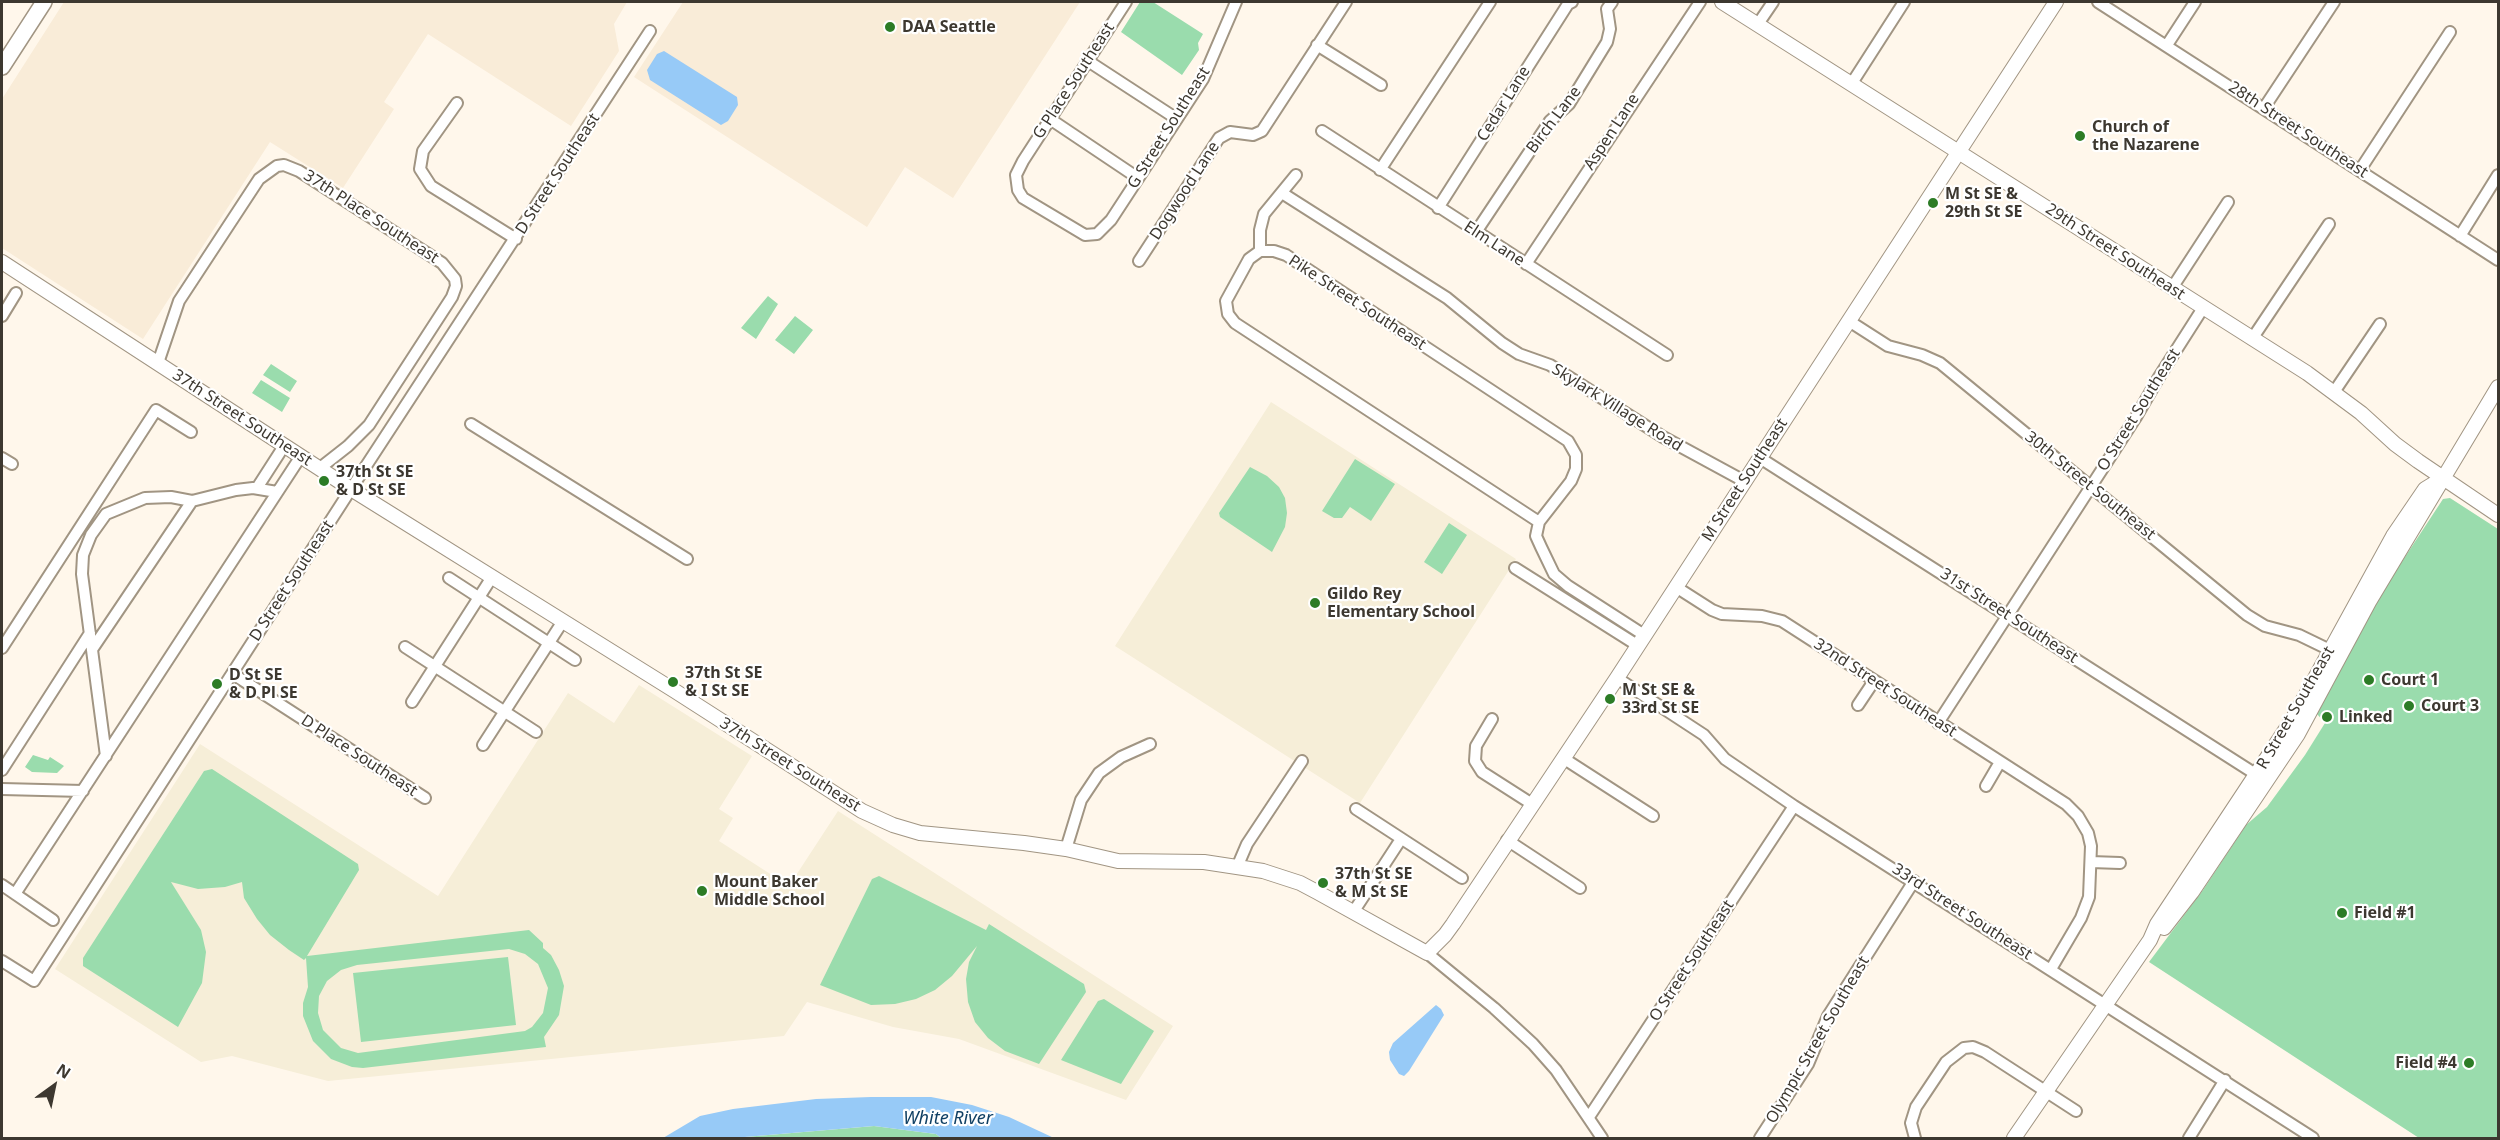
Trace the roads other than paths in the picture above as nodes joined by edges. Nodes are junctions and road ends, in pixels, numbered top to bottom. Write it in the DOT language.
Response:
graph roads {
  1 [pos="44,2"];
  2 [pos="1125,2"];
  3 [pos="1236,2"];
  4 [pos="1346,2"];
  5 [pos="1490,2"];
  6 [pos="1572,2"];
  7 [pos="1700,2"];
  8 [pos="1722,2"];
  9 [pos="1773,2"];
  10 [pos="1904,2"];
  11 [pos="2056,2"];
  12 [pos="2098,2"];
  13 [pos="2195,2"];
  14 [pos="2334,2"];
  15 [pos="1606,4"];
  16 [pos="1758,24"];
  17 [pos="650,32"];
  18 [pos="2450,32"];
  19 [pos="1317,45"];
  20 [pos="2168,45"];
  21 [pos="1088,61"];
  22 [pos="2,67"];
  23 [pos="1852,83"];
  24 [pos="1381,85"];
  25 [pos="457,103"];
  26 [pos="2264,108"];
  27 [pos="1050,119"];
  28 [pos="1177,119"];
  29 [pos="1322,131"];
  30 [pos="1958,151"];
  31 [pos="1380,170"];
  32 [pos="2360,170"];
  33 [pos="1296,175"];
  34 [pos="2499,176"];
  35 [pos="1138,178"];
  36 [pos="1282,194"];
  37 [pos="2228,202"];
  38 [pos="1438,208"];
  39 [pos="1112,220"];
  40 [pos="2329,224"];
  41 [pos="1476,232"];
  42 [pos="2460,236"];
  43 [pos="516,239"];
  44 [pos="1260,251"];
  45 [pos="2499,260"];
  46 [pos="1139,261"];
  47 [pos="2,262"];
  48 [pos="1526,264"];
  49 [pos="2172,288"];
  50 [pos="16,293"];
  51 [pos="2203,308"];
  52 [pos="2,316"];
  53 [pos="1849,321"];
  54 [pos="2380,324"];
  55 [pos="2252,339"];
  56 [pos="1667,356"];
  57 [pos="158,363"];
  58 [pos="2499,387"];
  59 [pos="2334,392"];
  60 [pos="471,424"];
  61 [pos="191,432"];
  62 [pos="284,446"];
  63 [pos="301,456"];
  64 [pos="2,458"];
  65 [pos="1760,458"];
  66 [pos="12,464"];
  67 [pos="320,468"];
  68 [pos="2443,478"];
  69 [pos="1744,482"];
  70 [pos="2091,486"];
  71 [pos="257,489"];
  72 [pos="351,489"];
  73 [pos="277,492"];
  74 [pos="192,501"];
  75 [pos="94,506"];
  76 [pos="106,514"];
  77 [pos="2499,515"];
  78 [pos="1539,522"];
  79 [pos="687,559"];
  80 [pos="1515,568"];
  81 [pos="492,577"];
  82 [pos="449,578"];
  83 [pos="1676,587"];
  84 [pos="479,598"];
  85 [pos="2008,615"];
  86 [pos="563,621"];
  87 [pos="90,633"];
  88 [pos="1641,640"];
  89 [pos="549,643"];
  90 [pos="405,647"];
  91 [pos="2,648"];
  92 [pos="93,648"];
  93 [pos="2330,650"];
  94 [pos="576,660"];
  95 [pos="435,666"];
  96 [pos="233,674"];
  97 [pos="1617,678"];
  98 [pos="1874,681"];
  99 [pos="412,702"];
  100 [pos="1858,705"];
  101 [pos="504,711"];
  102 [pos="1492,719"];
  103 [pos="1938,723"];
  104 [pos="536,732"];
  105 [pos="1150,744"];
  106 [pos="483,745"];
  107 [pos="106,756"];
  108 [pos="1563,758"];
  109 [pos="1302,761"];
  110 [pos="2000,762"];
  111 [pos="2,770"];
  112 [pos="2257,775"];
  113 [pos="1986,786"];
  114 [pos="2,789"];
  115 [pos="83,791"];
  116 [pos="424,798"];
  117 [pos="1532,804"];
  118 [pos="1794,806"];
  119 [pos="1356,809"];
  120 [pos="1653,816"];
  121 [pos="1401,839"];
  122 [pos="1507,840"];
  123 [pos="1066,849"];
  124 [pos="2091,862"];
  125 [pos="2120,862"];
  126 [pos="1238,865"];
  127 [pos="1462,878"];
  128 [pos="1914,881"];
  129 [pos="2,885"];
  130 [pos="1580,888"];
  131 [pos="15,894"];
  132 [pos="1354,911"];
  133 [pos="53,920"];
  134 [pos="2150,940"];
  135 [pos="1427,953"];
  136 [pos="2,961"];
  137 [pos="2051,969"];
  138 [pos="2106,1005"];
  139 [pos="2225,1080"];
  140 [pos="2046,1092"];
  141 [pos="2076,1111"];
  142 [pos="1589,1117"];
  143 [pos="1913,1136"];
  144 [pos="1602,1138"];
  145 [pos="1760,1138"];
  146 [pos="2014,1138"];
  147 [pos="2189,1138"];
  148 [pos="2313,1138"];
  1 -- 22 [label="main road"];
  2 -- 21 [label="street, G Place Southeast"];
  3 -- 28 [label="street, G Street Southeast"];
  4 -- 19 [label="street, Dogwood Lane"];
  5 -- 31 [label="street"];
  6 -- 38 [label="street, Cedar Lane"];
  7 -- 48 [label="street, Aspen Lane"];
  8 -- 16 [label="street, 29th Street Southeast"];
  9 -- 16 [label="street"];
  10 -- 23 [label="street"];
  11 -- 30 [label="street, M Street Southeast"];
  12 -- 20 [label="street, 28th Street Southeast"];
  13 -- 20 [label="street"];
  14 -- 26 [label="street"];
  15 -- 41 [label="street, Birch Lane"];
  16 -- 23 [label="street, 29th Street Southeast"];
  17 -- 43 [label="street, D Street Southeast"];
  18 -- 32 [label="street"];
  19 -- 24 [label="street"];
  19 -- 46 [label="street, Dogwood Lane"];
  20 -- 26 [label="street, 28th Street Southeast"];
  21 -- 27 [label="street, G Place Southeast"];
  21 -- 28 [label="street"];
  23 -- 30 [label="street, 29th Street Southeast"];
  25 -- 43 [label="street"];
  26 -- 32 [label="street, 28th Street Southeast"];
  27 -- 35 [label="street"];
  27 -- 39 [label="street, G Place Southeast"];
  28 -- 35 [label="street, G Street Southeast"];
  29 -- 31 [label="street, Elm Lane"];
  30 -- 49 [label="street, 29th Street Southeast"];
  30 -- 53 [label="street, M Street Southeast"];
  31 -- 38 [label="street, Elm Lane"];
  32 -- 42 [label="street, 28th Street Southeast"];
  33 -- 36 [label="street"];
  34 -- 42 [label="street"];
  35 -- 39 [label="street, G Street Southeast"];
  36 -- 44 [label="street"];
  36 -- 69 [label="street, Skylark Village Road"];
  37 -- 49 [label="street"];
  38 -- 41 [label="street, Elm Lane"];
  40 -- 55 [label="street"];
  41 -- 48 [label="street, Elm Lane"];
  42 -- 45 [label="street, 28th Street Southeast"];
  43 -- 72 [label="street, D Street Southeast"];
  44 -- 78 [label="street"];
  44 -- 78 [label="street, Pike Street Southeast"];
  47 -- 57 [label="street, 37th Street Southeast"];
  48 -- 56 [label="street, Elm Lane"];
  49 -- 51 [label="street, 29th Street Southeast"];
  50 -- 52 [label="street"];
  51 -- 55 [label="street, 29th Street Southeast"];
  51 -- 70 [label="street, O Street Southeast"];
  53 -- 65 [label="street, M Street Southeast"];
  53 -- 70 [label="street, 30th Street Southeast"];
  54 -- 59 [label="street"];
  55 -- 59 [label="street, 29th Street Southeast"];
  57 -- 62 [label="street, 37th Street Southeast"];
  57 -- 67 [label="street, 37th Place Southeast"];
  58 -- 68 [label="street, R Street Southeast"];
  59 -- 68 [label="street, 29th Street Southeast"];
  60 -- 79 [label="street"];
  61 -- 75 [label="street"];
  62 -- 63 [label="street, 37th Street Southeast"];
  62 -- 71 [label="street"];
  63 -- 67 [label="street, 37th Street Southeast"];
  63 -- 73 [label="street"];
  64 -- 66 [label="street"];
  65 -- 69 [label="street, M Street Southeast"];
  65 -- 85 [label="street, 31st Street Southeast"];
  67 -- 72 [label="street, 37th Street Southeast"];
  68 -- 77 [label="street, 29th Street Southeast"];
  68 -- 93 [label="street, R Street Southeast"];
  68 -- 134 [label="street, R Street Southeast"];
  69 -- 83 [label="street, M Street Southeast"];
  70 -- 85 [label="street, O Street Southeast"];
  70 -- 93 [label="street, 30th Street Southeast"];
  71 -- 73 [label="street"];
  71 -- 74 [label="street"];
  72 -- 81 [label="street, 37th Street Southeast"];
  72 -- 96 [label="street, D Street Southeast"];
  73 -- 107 [label="street"];
  74 -- 76 [label="street"];
  74 -- 92 [label="street"];
  75 -- 76 [label="street"];
  75 -- 91 [label="street"];
  76 -- 87 [label="street"];
  78 -- 88 [label="street"];
  80 -- 88 [label="street"];
  81 -- 84 [label="street"];
  81 -- 86 [label="street, 37th Street Southeast"];
  82 -- 84 [label="street"];
  83 -- 88 [label="street, M Street Southeast"];
  83 -- 98 [label="street, 32nd Street Southeast"];
  84 -- 89 [label="street"];
  84 -- 95 [label="street"];
  85 -- 103 [label="street, O Street Southeast"];
  85 -- 112 [label="street, 31st Street Southeast"];
  86 -- 89 [label="street"];
  86 -- 123 [label="street, 37th Street Southeast"];
  87 -- 92 [label="street"];
  87 -- 111 [label="street"];
  88 -- 97 [label="street, M Street Southeast"];
  89 -- 94 [label="street"];
  89 -- 101 [label="street"];
  90 -- 95 [label="street"];
  92 -- 107 [label="street"];
  93 -- 112 [label="street, R Street Southeast"];
  95 -- 99 [label="street"];
  95 -- 101 [label="street"];
  96 -- 116 [label="street, D Place Southeast"];
  96 -- 136 [label="street, D Street Southeast"];
  97 -- 108 [label="street, M Street Southeast"];
  97 -- 118 [label="street, 33rd Street Southeast"];
  98 -- 100 [label="street"];
  98 -- 103 [label="street, 32nd Street Southeast"];
  101 -- 104 [label="street"];
  101 -- 106 [label="street"];
  102 -- 117 [label="street"];
  103 -- 110 [label="street, 32nd Street Southeast"];
  105 -- 123 [label="street"];
  107 -- 115 [label="street"];
  108 -- 117 [label="street, M Street Southeast"];
  108 -- 120 [label="street"];
  109 -- 126 [label="street"];
  110 -- 113 [label="street"];
  110 -- 124 [label="street, 32nd Street Southeast"];
  112 -- 134 [label="street, R Street Southeast"];
  114 -- 115 [label="street"];
  115 -- 131 [label="street"];
  117 -- 122 [label="street, M Street Southeast"];
  118 -- 128 [label="street, 33rd Street Southeast"];
  118 -- 142 [label="street, O Street Southeast"];
  119 -- 121 [label="street"];
  121 -- 127 [label="street"];
  121 -- 132 [label="street"];
  122 -- 130 [label="street"];
  122 -- 135 [label="street, M Street Southeast"];
  123 -- 126 [label="street, 37th Street Southeast"];
  124 -- 125 [label="street"];
  124 -- 137 [label="street"];
  126 -- 132 [label="street, 37th Street Southeast"];
  128 -- 137 [label="street, 33rd Street Southeast"];
  128 -- 145 [label="street, Olympic Street Southeast"];
  129 -- 131 [label="street"];
  131 -- 133 [label="street"];
  132 -- 135 [label="street, 37th Street Southeast"];
  134 -- 138 [label="street, R Street Southeast"];
  135 -- 142 [label="street, 37th Street Southeast"];
  137 -- 138 [label="street, 33rd Street Southeast"];
  138 -- 139 [label="street, 33rd Street Southeast"];
  138 -- 140 [label="street, R Street Southeast"];
  139 -- 147 [label="street"];
  139 -- 148 [label="street, 33rd Street Southeast"];
  140 -- 141 [label="street"];
  140 -- 143 [label="street"];
  140 -- 146 [label="street, R Street Southeast"];
  142 -- 144 [label="street, 37th Street Southeast"];
}
